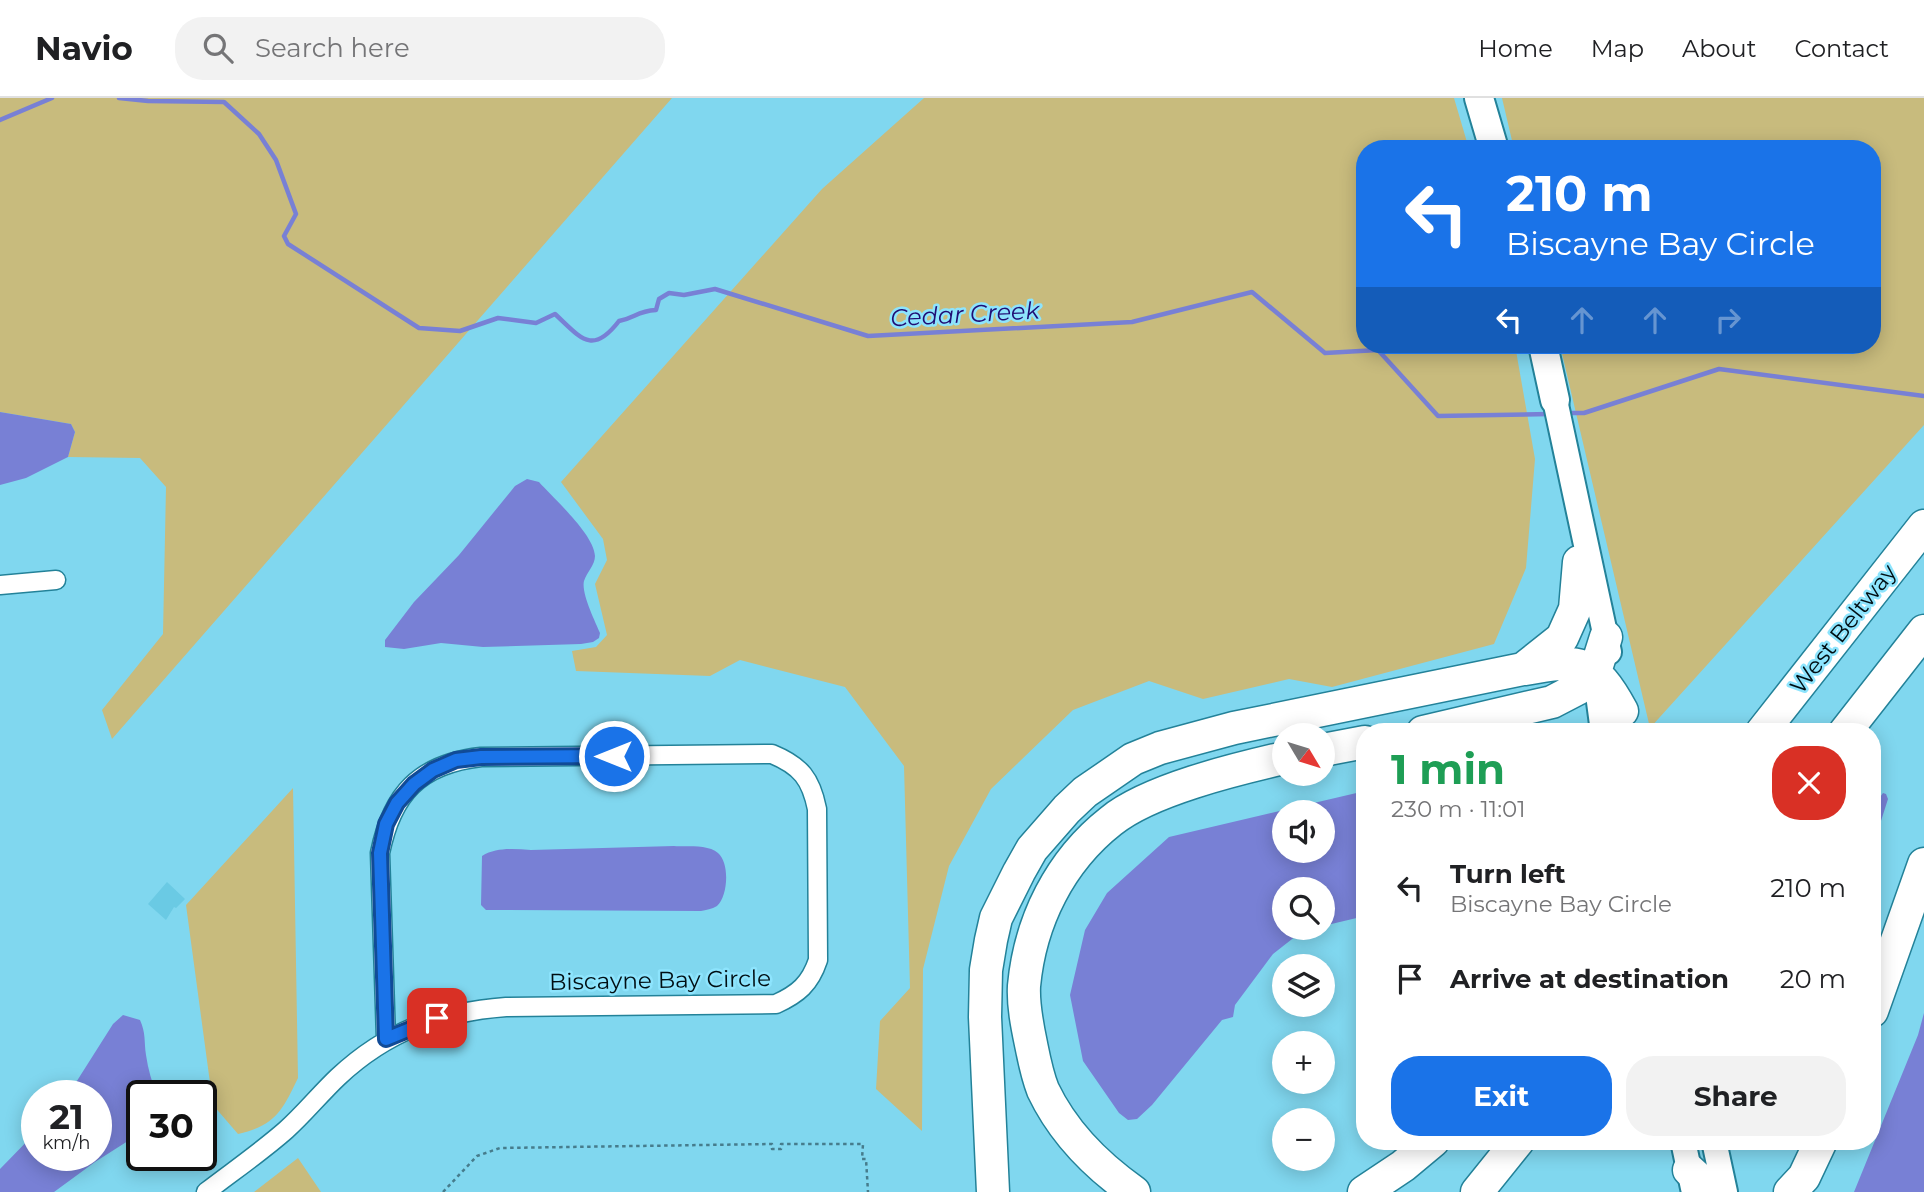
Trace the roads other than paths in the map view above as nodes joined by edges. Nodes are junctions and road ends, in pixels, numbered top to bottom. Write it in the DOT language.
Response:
graph roads {
  1 [pos="1479,98"];
  2 [pos="1491,140"];
  3 [pos="1545,354"];
  4 [pos="1555,400"];
  5 [pos="1566,450"];
  6 [pos="1924,526"];
  7 [pos="1579,562"];
  8 [pos="56,580"];
  9 [pos="0,584"];
  10 [pos="1924,631"];
  11 [pos="1606,637"];
  12 [pos="1523,669"];
  13 [pos="1595,672"];
  14 [pos="1470,723"];
  15 [pos="1617,723"];
  16 [pos="1617,723"];
  17 [pos="1769,723"];
  18 [pos="1851,723"];
  19 [pos="1356,744"];
  20 [pos="1335,748"];
  21 [pos="1272,761"];
  22 [pos="1924,864"];
  23 [pos="1881,986"];
  24 [pos="386,1039"];
  25 [pos="1423,1150"];
  26 [pos="1427,1150"];
  27 [pos="1511,1150"];
  28 [pos="1817,1150"];
  29 [pos="1827,1150"];
  30 [pos="206,1192"];
  31 [pos="993,1192"];
  32 [pos="1134,1192"];
  33 [pos="1364,1192"];
  34 [pos="1394,1192"];
  35 [pos="1477,1192"];
  36 [pos="1790,1192"];
  37 [pos="1814,1192"];
  1 -- 2 [label="main road"];
  3 -- 4 [label="main road"];
  4 -- 5 [label="main road"];
  5 -- 7 [label="main road"];
  5 -- 11 [label="main road"];
  6 -- 17 [label="highway, West Beltway"];
  7 -- 12 [label="highway"];
  7 -- 13 [label="main road"];
  8 -- 9 [label="street"];
  10 -- 18 [label="highway"];
  11 -- 13 [label="highway"];
  11 -- 15 [label="main road"];
  12 -- 13 [label="highway"];
  12 -- 31 [label="highway"];
  13 -- 14 [label="highway"];
  13 -- 16 [label="highway"];
  19 -- 20 [label="highway"];
  21 -- 32 [label="highway"];
  22 -- 23 [label="highway"];
  24 -- 24 [label="street, Biscayne Bay Circle"];
  24 -- 30 [label="street"];
  25 -- 33 [label="highway"];
  26 -- 34 [label="highway"];
  27 -- 35 [label="highway"];
  28 -- 36 [label="highway"];
  29 -- 37 [label="highway"];
}
